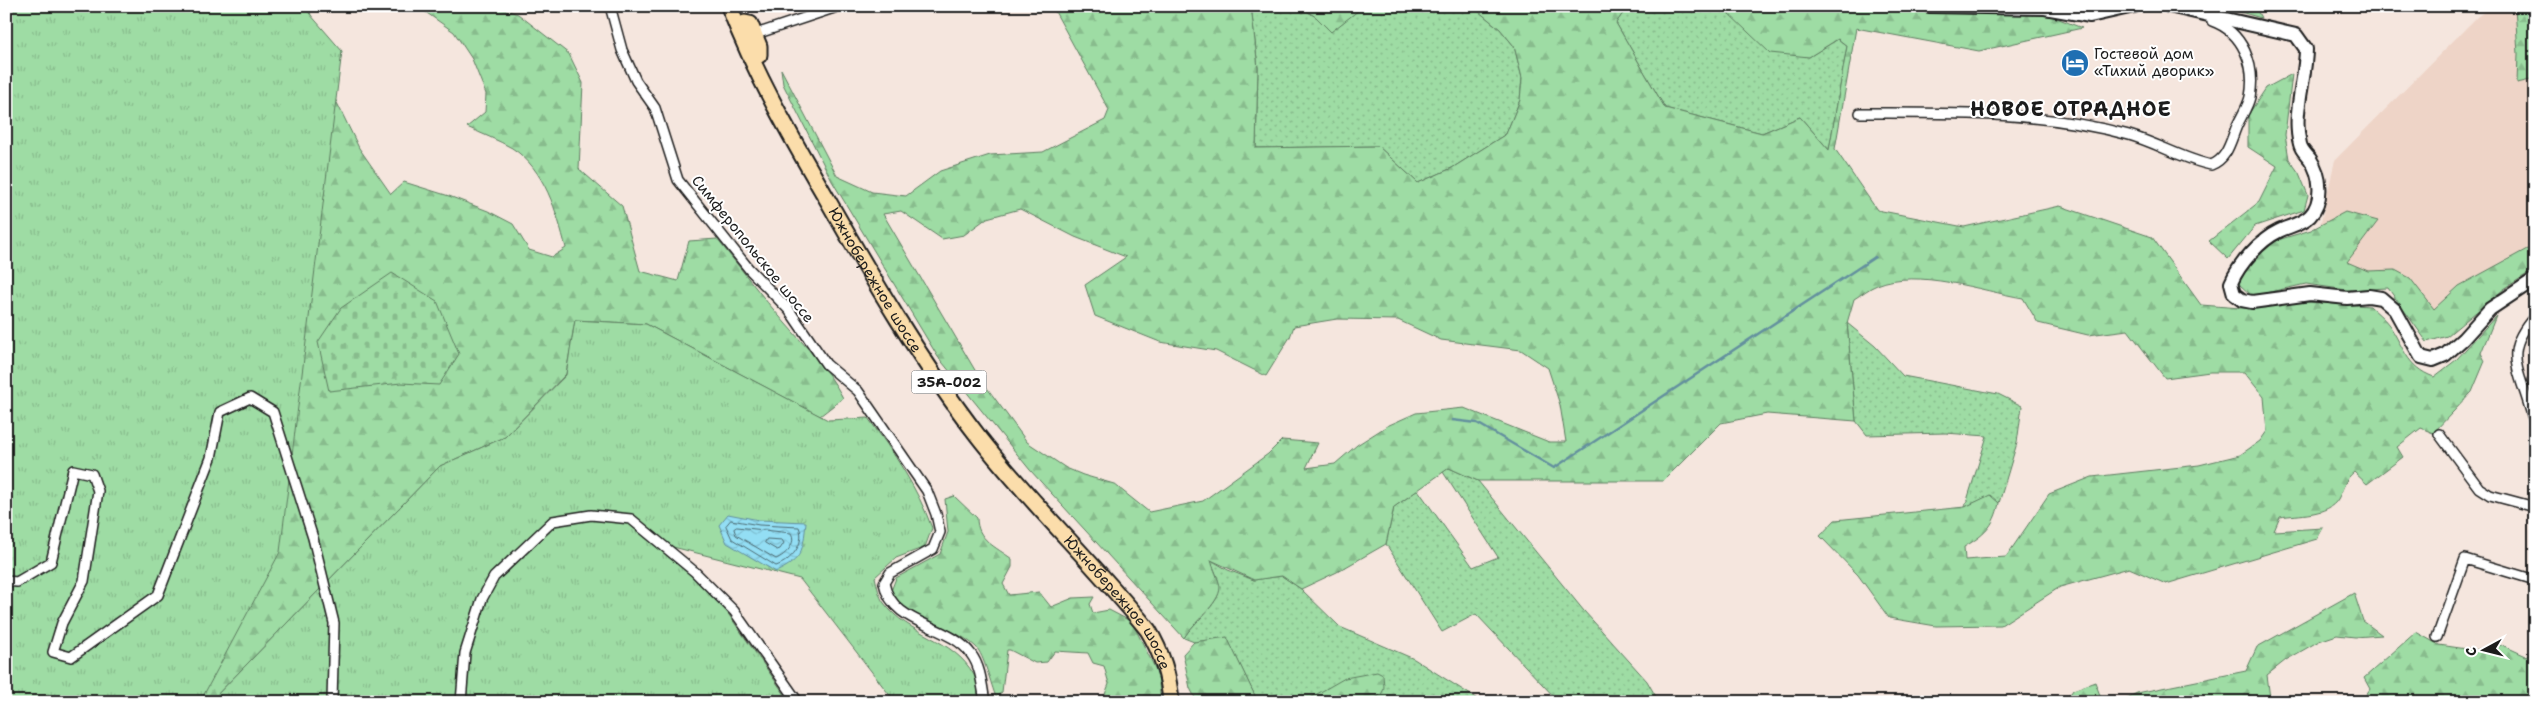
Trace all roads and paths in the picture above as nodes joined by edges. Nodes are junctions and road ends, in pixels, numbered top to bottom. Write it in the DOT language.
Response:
graph roads {
  1 [pos="610,6"];
  2 [pos="840,6"];
  3 [pos="1929,6"];
  4 [pos="2134,6"];
  5 [pos="2170,6"];
  6 [pos="732,7"];
  7 [pos="2043,7"];
  8 [pos="749,33"];
  9 [pos="756,59"];
  10 [pos="1860,113"];
  11 [pos="2535,279"];
  12 [pos="2535,316"];
  13 [pos="2535,424"];
  14 [pos="2439,434"];
  15 [pos="2535,507"];
  16 [pos="2535,580"];
  17 [pos="6,581"];
  18 [pos="2437,637"];
  19 [pos="332,702"];
  20 [pos="461,702"];
  21 [pos="798,702"];
  22 [pos="985,702"];
  23 [pos="1171,702"];
  24 [pos="1180,702"];
  1 -- 22 [label="street, Симферопольское шоссе"];
  2 -- 8 [label="street"];
  3 -- 7 [label="main road"];
  4 -- 7 [label="main road"];
  5 -- 10 [label="street"];
  5 -- 11 [label="main road"];
  6 -- 8 [label="highway, Южнобережное шоссе"];
  6 -- 9 [label="highway, Южнобережное шоссе / 35А-002"];
  8 -- 9 [label="highway, Южнобережное шоссе / 35А-002"];
  9 -- 23 [label="highway, Южнобережное шоссе / 35А-002"];
  9 -- 24 [label="highway, Южнобережное шоссе / 35А-002"];
  12 -- 13 [label="street"];
  14 -- 15 [label="street"];
  16 -- 18 [label="street"];
  17 -- 19 [label="street"];
  20 -- 21 [label="street"];
}
